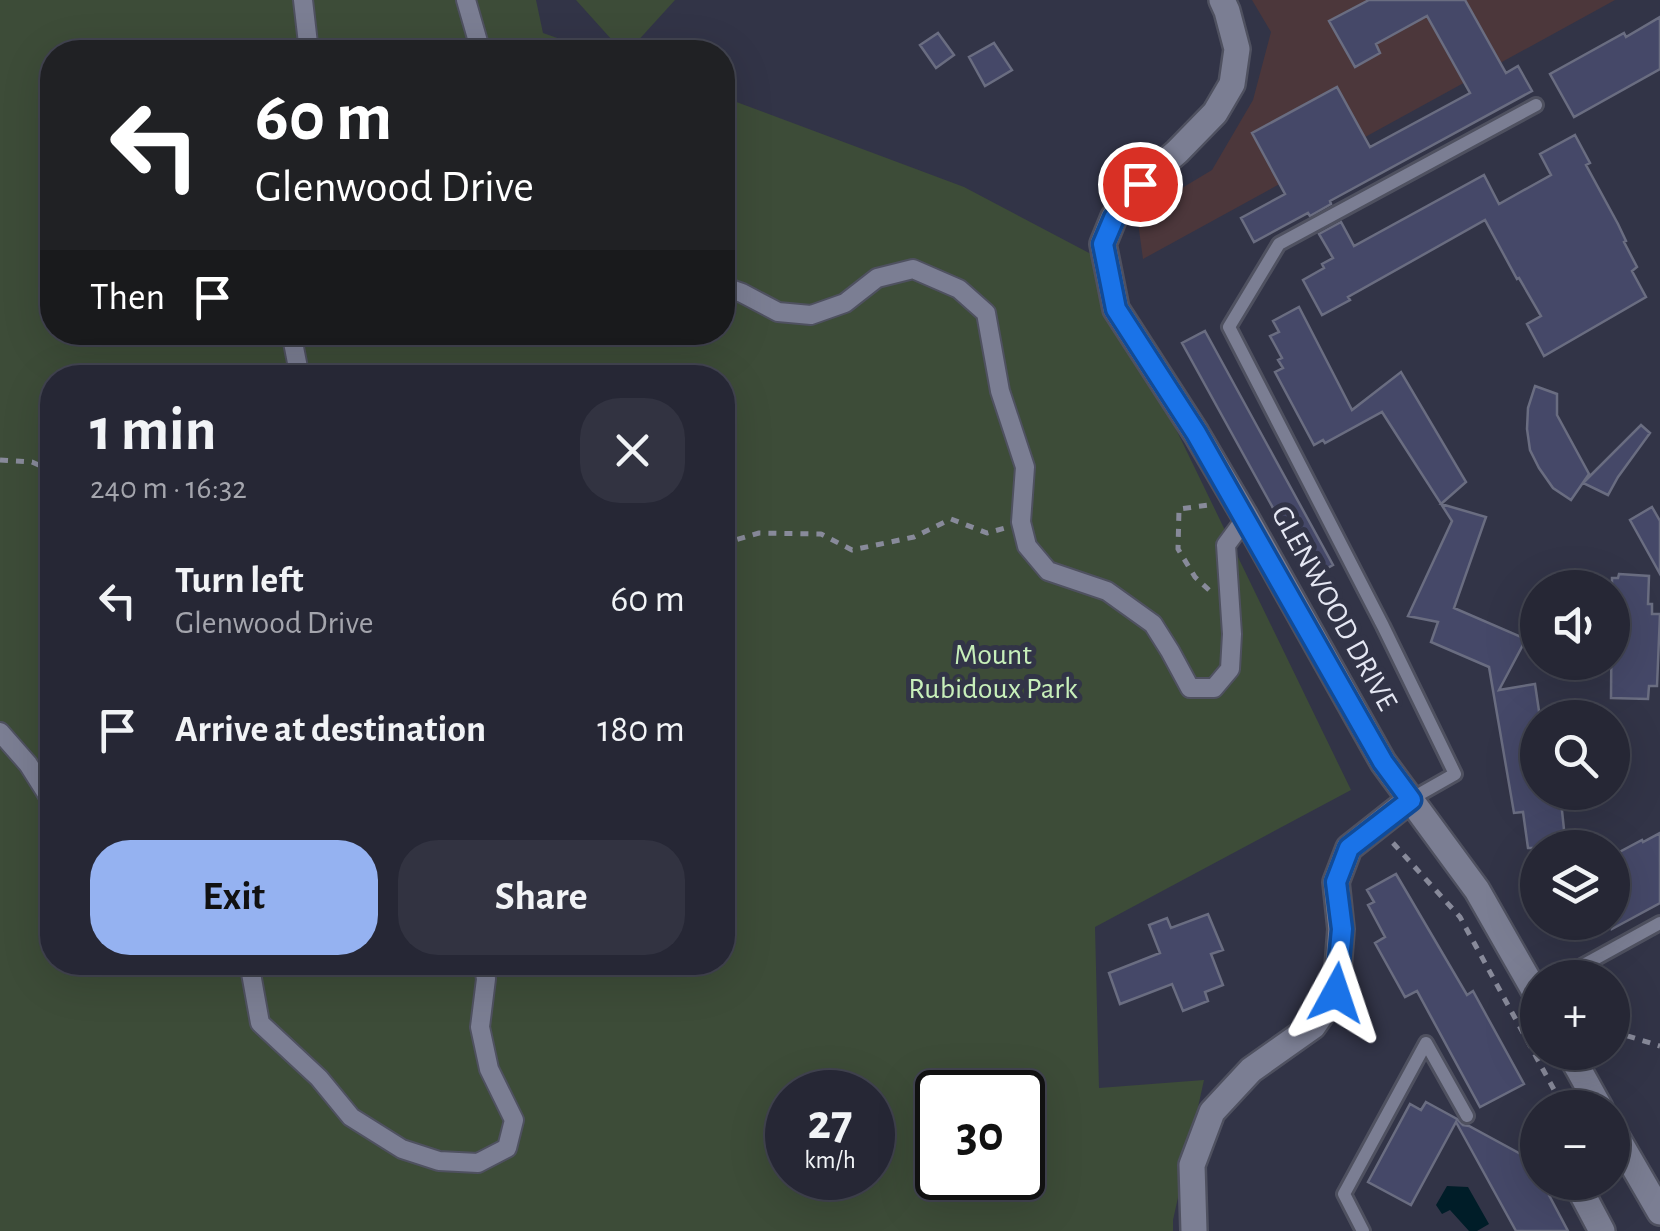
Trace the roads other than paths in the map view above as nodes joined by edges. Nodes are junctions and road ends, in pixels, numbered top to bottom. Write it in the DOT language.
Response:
graph roads {
  1 [pos="303,0"];
  2 [pos="466,0"];
  3 [pos="1222,0"];
  4 [pos="308,40"];
  5 [pos="478,40"];
  6 [pos="1536,105"];
  7 [pos="735,291"];
  8 [pos="1246,518"];
  9 [pos="0,732"];
  10 [pos="40,783"];
  11 [pos="1411,800"];
  12 [pos="1660,922"];
  13 [pos="1592,960"];
  14 [pos="1520,963"];
  15 [pos="251,975"];
  16 [pos="485,975"];
  17 [pos="1467,1116"];
  18 [pos="1630,1160"];
  19 [pos="1586,1200"];
  20 [pos="1660,1212"];
  21 [pos="1194,1231"];
  22 [pos="1363,1231"];
  23 [pos="1602,1231"];
  1 -- 4 [label="street"];
  2 -- 5 [label="street"];
  3 -- 8 [label="street, GLENWOOD DRIVE"];
  6 -- 11 [label="lane"];
  7 -- 8 [label="street"];
  8 -- 11 [label="street, GLENWOOD DRIVE"];
  9 -- 10 [label="street"];
  11 -- 14 [label="street, GLENWOOD DRIVE"];
  11 -- 21 [label="street"];
  12 -- 13 [label="lane"];
  15 -- 16 [label="street"];
  17 -- 22 [label="lane"];
  18 -- 20 [label="street"];
  19 -- 23 [label="street"];
}
